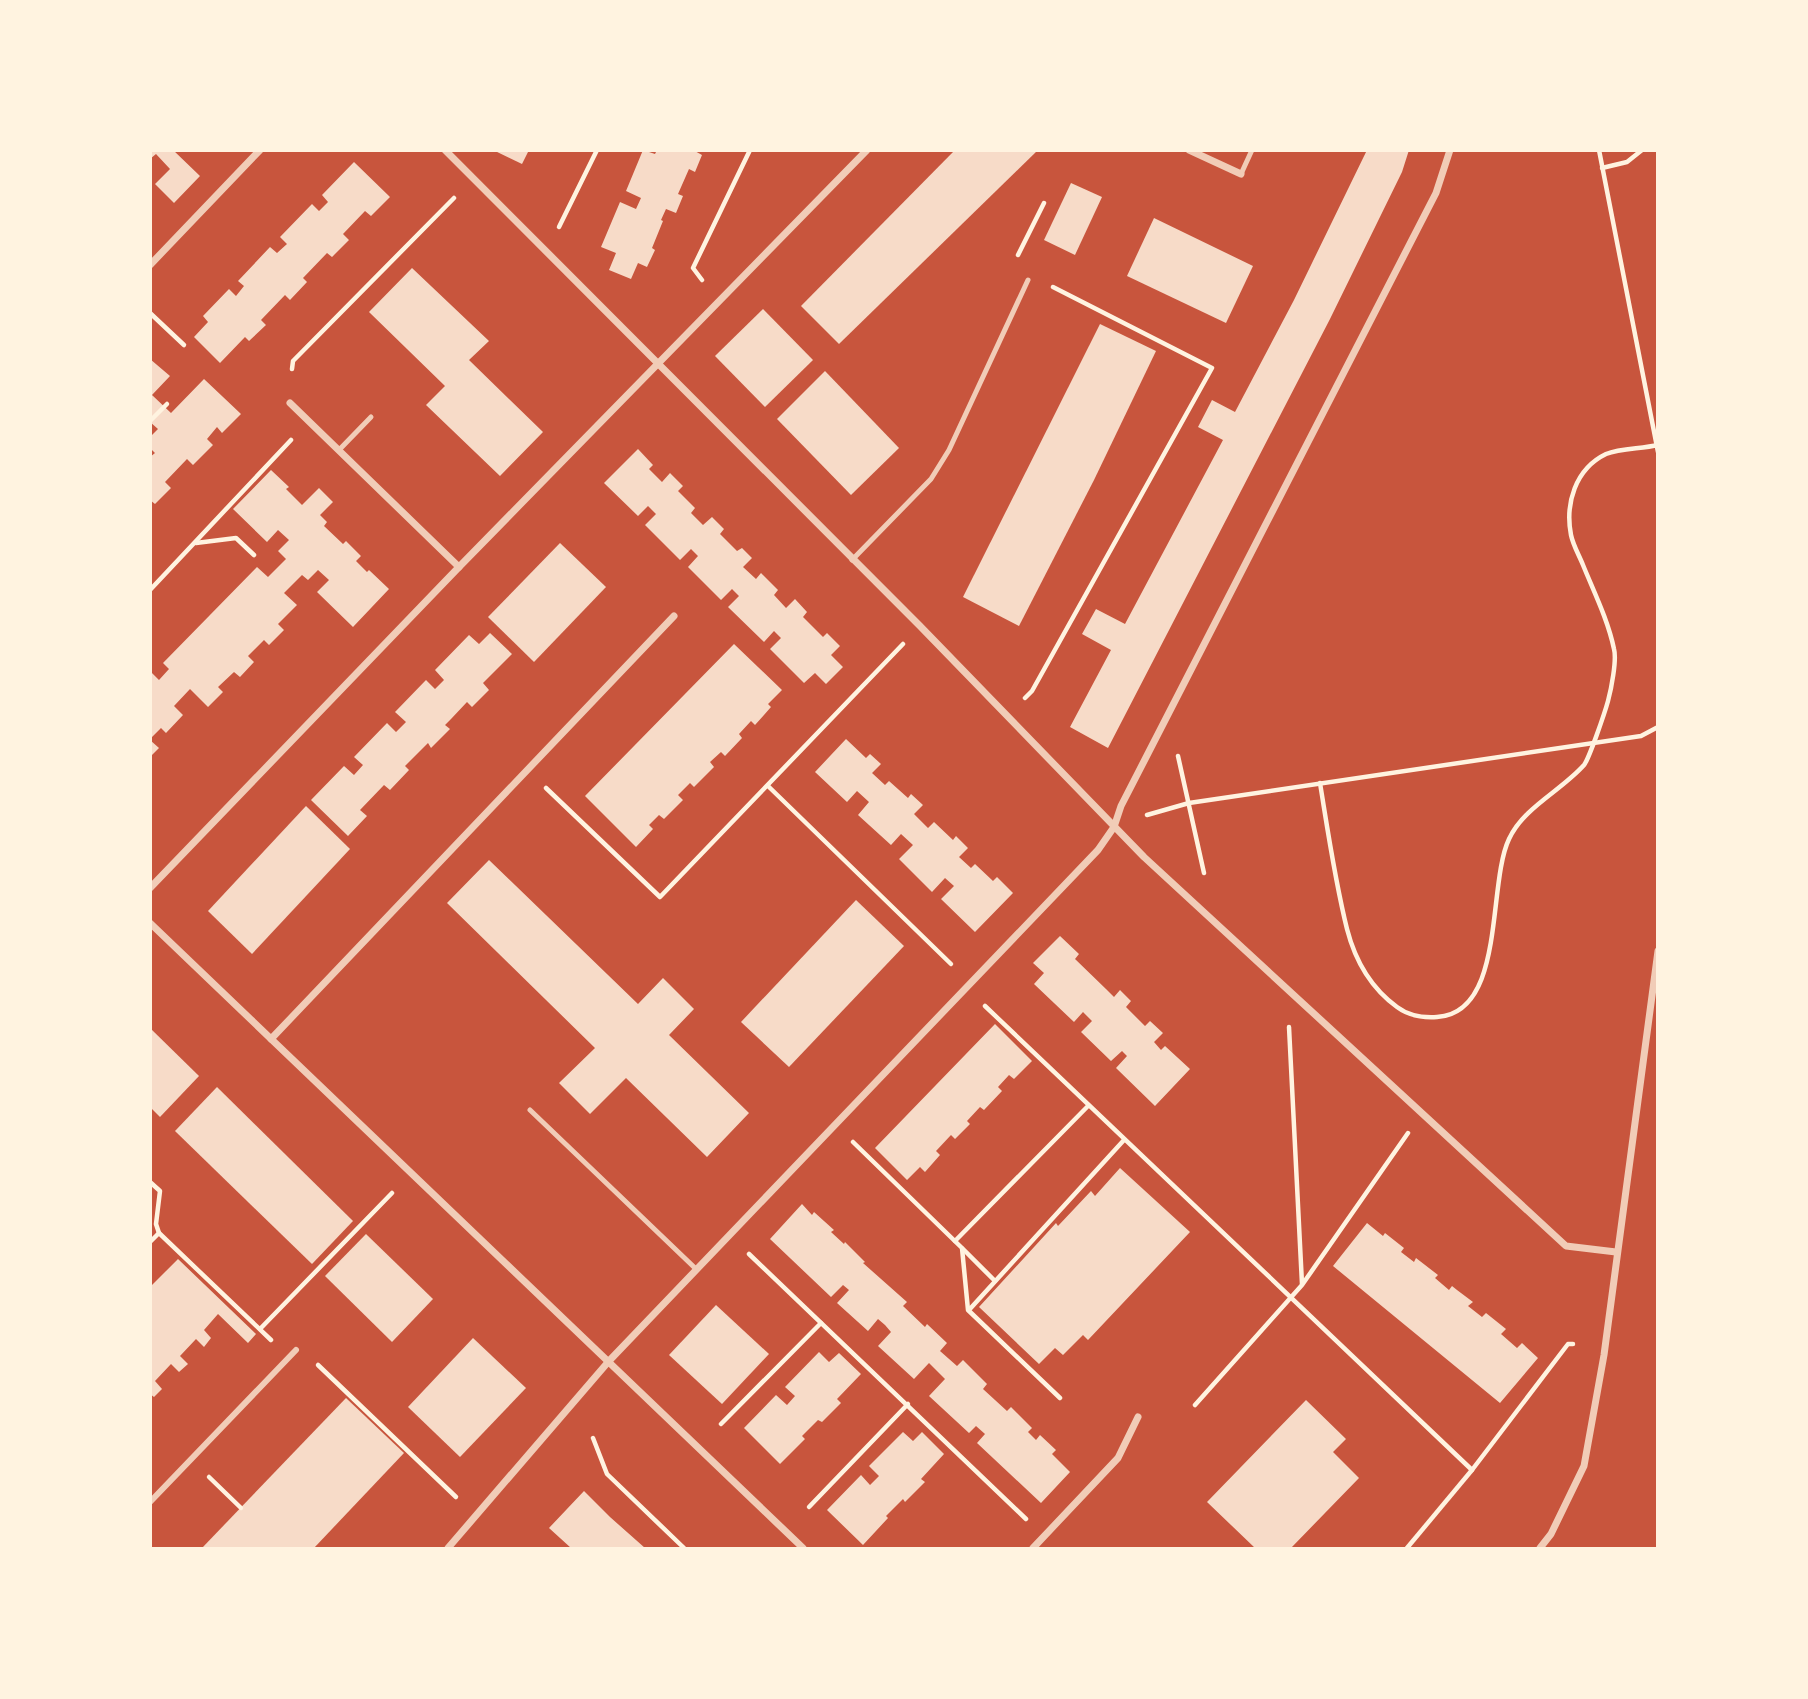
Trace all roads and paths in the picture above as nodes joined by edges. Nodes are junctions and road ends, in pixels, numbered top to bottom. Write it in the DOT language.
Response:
graph roads {
  1 [pos="260,150"];
  2 [pos="444,150"];
  3 [pos="597,150"];
  4 [pos="750,150"];
  5 [pos="867,150"];
  6 [pos="1189,150"];
  7 [pos="1252,150"];
  8 [pos="1450,150"];
  9 [pos="1599,150"];
  10 [pos="1642,150"];
  11 [pos="1602,168"];
  12 [pos="1241,174"];
  13 [pos="471,177"];
  14 [pos="1044,203"];
  15 [pos="556,230"];
  16 [pos="1018,256"];
  17 [pos="150,265"];
  18 [pos="702,280"];
  19 [pos="1028,280"];
  20 [pos="1051,286"];
  21 [pos="150,313"];
  22 [pos="184,345"];
  23 [pos="657,364"];
  24 [pos="292,369"];
  25 [pos="290,403"];
  26 [pos="167,404"];
  27 [pos="371,416"];
  28 [pos="150,421"];
  29 [pos="291,440"];
  30 [pos="1657,448"];
  31 [pos="339,450"];
  32 [pos="195,543"];
  33 [pos="254,555"];
  34 [pos="852,560"];
  35 [pos="459,567"];
  36 [pos="150,590"];
  37 [pos="674,616"];
  38 [pos="920,626"];
  39 [pos="1024,699"];
  40 [pos="1657,727"];
  41 [pos="1592,743"];
  42 [pos="1177,753"];
  43 [pos="527,770"];
  44 [pos="1320,783"];
  45 [pos="768,786"];
  46 [pos="1189,803"];
  47 [pos="1147,816"];
  48 [pos="1114,827"];
  49 [pos="1204,874"];
  50 [pos="150,888"];
  51 [pos="150,923"];
  52 [pos="1657,951"];
  53 [pos="953,966"];
  54 [pos="985,1006"];
  55 [pos="1289,1024"];
  56 [pos="271,1039"];
  57 [pos="1088,1106"];
  58 [pos="530,1110"];
  59 [pos="1408,1133"];
  60 [pos="1124,1140"];
  61 [pos="853,1141"];
  62 [pos="150,1182"];
  63 [pos="392,1193"];
  64 [pos="159,1233"];
  65 [pos="955,1241"];
  66 [pos="962,1248"];
  67 [pos="746,1251"];
  68 [pos="1616,1252"];
  69 [pos="696,1269"];
  70 [pos="995,1281"];
  71 [pos="1302,1285"];
  72 [pos="1291,1299"];
  73 [pos="968,1310"];
  74 [pos="821,1324"];
  75 [pos="260,1329"];
  76 [pos="1573,1344"];
  77 [pos="296,1350"];
  78 [pos="609,1361"];
  79 [pos="1060,1398"];
  80 [pos="908,1404"];
  81 [pos="1195,1405"];
  82 [pos="1138,1417"];
  83 [pos="721,1424"];
  84 [pos="593,1438"];
  85 [pos="191,1460"];
  86 [pos="1472,1470"];
  87 [pos="150,1502"];
  88 [pos="809,1507"];
  89 [pos="241,1508"];
  90 [pos="1044,1537"];
  91 [pos="448,1549"];
  92 [pos="684,1549"];
  93 [pos="803,1549"];
  94 [pos="1033,1549"];
  95 [pos="1407,1549"];
  96 [pos="1540,1549"];
  1 -- 17 [label="street"];
  2 -- 13 [label="street"];
  3 -- 15 [label="path"];
  4 -- 18 [label="path"];
  5 -- 23 [label="street"];
  6 -- 12 [label="street"];
  7 -- 12 [label="lane"];
  8 -- 48 [label="street"];
  9 -- 11 [label="path"];
  10 -- 11 [label="path"];
  11 -- 30 [label="path"];
  13 -- 23 [label="street"];
  13 -- 24 [label="path"];
  14 -- 16 [label="path"];
  19 -- 34 [label="lane"];
  20 -- 39 [label="path"];
  21 -- 22 [label="path"];
  23 -- 34 [label="street"];
  23 -- 35 [label="street"];
  25 -- 31 [label="street"];
  26 -- 28 [label="path"];
  27 -- 31 [label="lane"];
  29 -- 32 [label="path"];
  30 -- 41 [label="path"];
  31 -- 35 [label="street"];
  32 -- 33 [label="path"];
  32 -- 36 [label="path"];
  34 -- 38 [label="street"];
  35 -- 50 [label="street"];
  37 -- 43 [label="street"];
  38 -- 45 [label="path"];
  38 -- 48 [label="street"];
  40 -- 41 [label="path"];
  41 -- 44 [label="path"];
  41 -- 44 [label="path"];
  42 -- 46 [label="path"];
  43 -- 45 [label="path"];
  43 -- 56 [label="street"];
  44 -- 46 [label="path"];
  45 -- 53 [label="path"];
  46 -- 47 [label="path"];
  46 -- 49 [label="path"];
  48 -- 68 [label="street"];
  48 -- 69 [label="street"];
  51 -- 56 [label="street"];
  52 -- 68 [label="street"];
  54 -- 57 [label="path"];
  55 -- 71 [label="path"];
  56 -- 78 [label="street"];
  57 -- 60 [label="path"];
  57 -- 65 [label="path"];
  58 -- 69 [label="lane"];
  59 -- 71 [label="path"];
  60 -- 70 [label="path"];
  60 -- 72 [label="path"];
  61 -- 65 [label="path"];
  62 -- 64 [label="path"];
  63 -- 75 [label="path"];
  65 -- 66 [label="path"];
  66 -- 70 [label="path"];
  66 -- 73 [label="path"];
  67 -- 74 [label="path"];
  68 -- 96 [label="street"];
  69 -- 78 [label="street"];
  70 -- 73 [label="path"];
  71 -- 72 [label="path"];
  72 -- 81 [label="path"];
  72 -- 86 [label="path"];
  73 -- 79 [label="path"];
  74 -- 80 [label="path"];
  74 -- 83 [label="path"];
  76 -- 86 [label="path"];
  77 -- 85 [label="street"];
  78 -- 91 [label="street"];
  78 -- 93 [label="street"];
  80 -- 88 [label="path"];
  80 -- 90 [label="path"];
  82 -- 90 [label="street"];
  84 -- 92 [label="path"];
  85 -- 87 [label="street"];
  85 -- 89 [label="path"];
  86 -- 95 [label="path"];
  90 -- 94 [label="street"];
}
